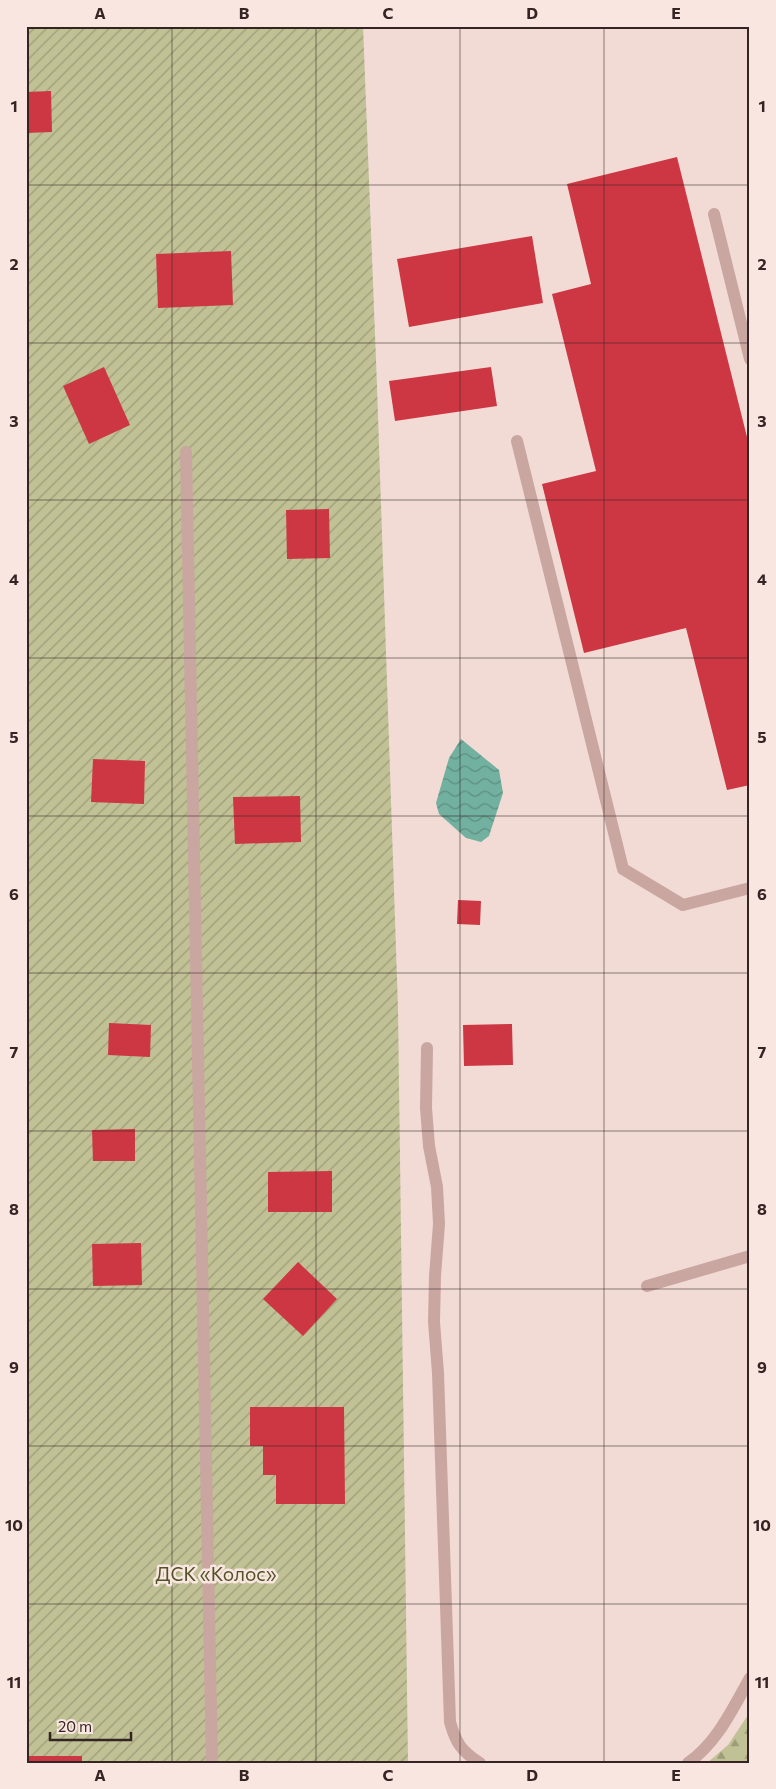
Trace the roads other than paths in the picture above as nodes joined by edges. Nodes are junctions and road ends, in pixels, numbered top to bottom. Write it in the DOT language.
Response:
graph roads {
  1 [pos="714,214"];
  2 [pos="750,358"];
  3 [pos="517,441"];
  4 [pos="186,452"];
  5 [pos="750,888"];
  6 [pos="427,1048"];
  7 [pos="750,1256"];
  8 [pos="648,1286"];
  9 [pos="750,1678"];
  10 [pos="212,1763"];
  11 [pos="480,1763"];
  12 [pos="688,1763"];
  1 -- 2 [label="street"];
  3 -- 5 [label="street"];
  4 -- 10 [label="street"];
  6 -- 11 [label="street"];
  7 -- 8 [label="street"];
  9 -- 12 [label="street"];
}
